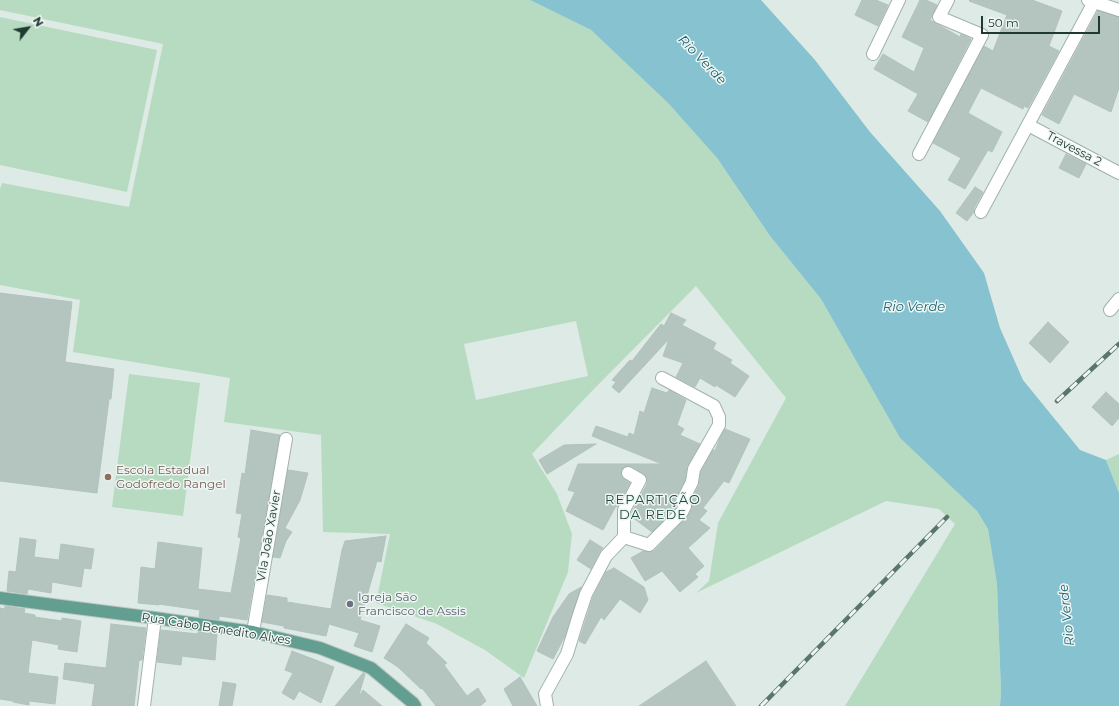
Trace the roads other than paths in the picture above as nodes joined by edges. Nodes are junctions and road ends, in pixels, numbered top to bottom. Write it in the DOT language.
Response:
graph roads {
  1 [pos="898,0"];
  2 [pos="948,0"];
  3 [pos="1091,1"];
  4 [pos="1119,10"];
  5 [pos="873,54"];
  6 [pos="1028,124"];
  7 [pos="919,154"];
  8 [pos="1119,173"];
  9 [pos="981,212"];
  10 [pos="1119,299"];
  11 [pos="1110,310"];
  12 [pos="662,378"];
  13 [pos="286,439"];
  14 [pos="628,473"];
  15 [pos="624,537"];
  16 [pos="0,598"];
  17 [pos="155,618"];
  18 [pos="253,632"];
  19 [pos="144,706"];
  20 [pos="415,706"];
  21 [pos="547,706"];
  1 -- 5 [label="street"];
  2 -- 7 [label="street"];
  3 -- 4 [label="street"];
  3 -- 6 [label="street"];
  6 -- 8 [label="street, Travessa 2"];
  6 -- 9 [label="street"];
  10 -- 11 [label="street"];
  12 -- 15 [label="street"];
  13 -- 18 [label="street, Vila João Xavier"];
  14 -- 15 [label="street"];
  15 -- 21 [label="street"];
  16 -- 17 [label="main road, Rua Cabo Benedito Alves"];
  17 -- 18 [label="main road, Rua Cabo Benedito Alves"];
  17 -- 19 [label="street"];
  18 -- 20 [label="main road, Rua Cabo Benedito Alves"];
}
